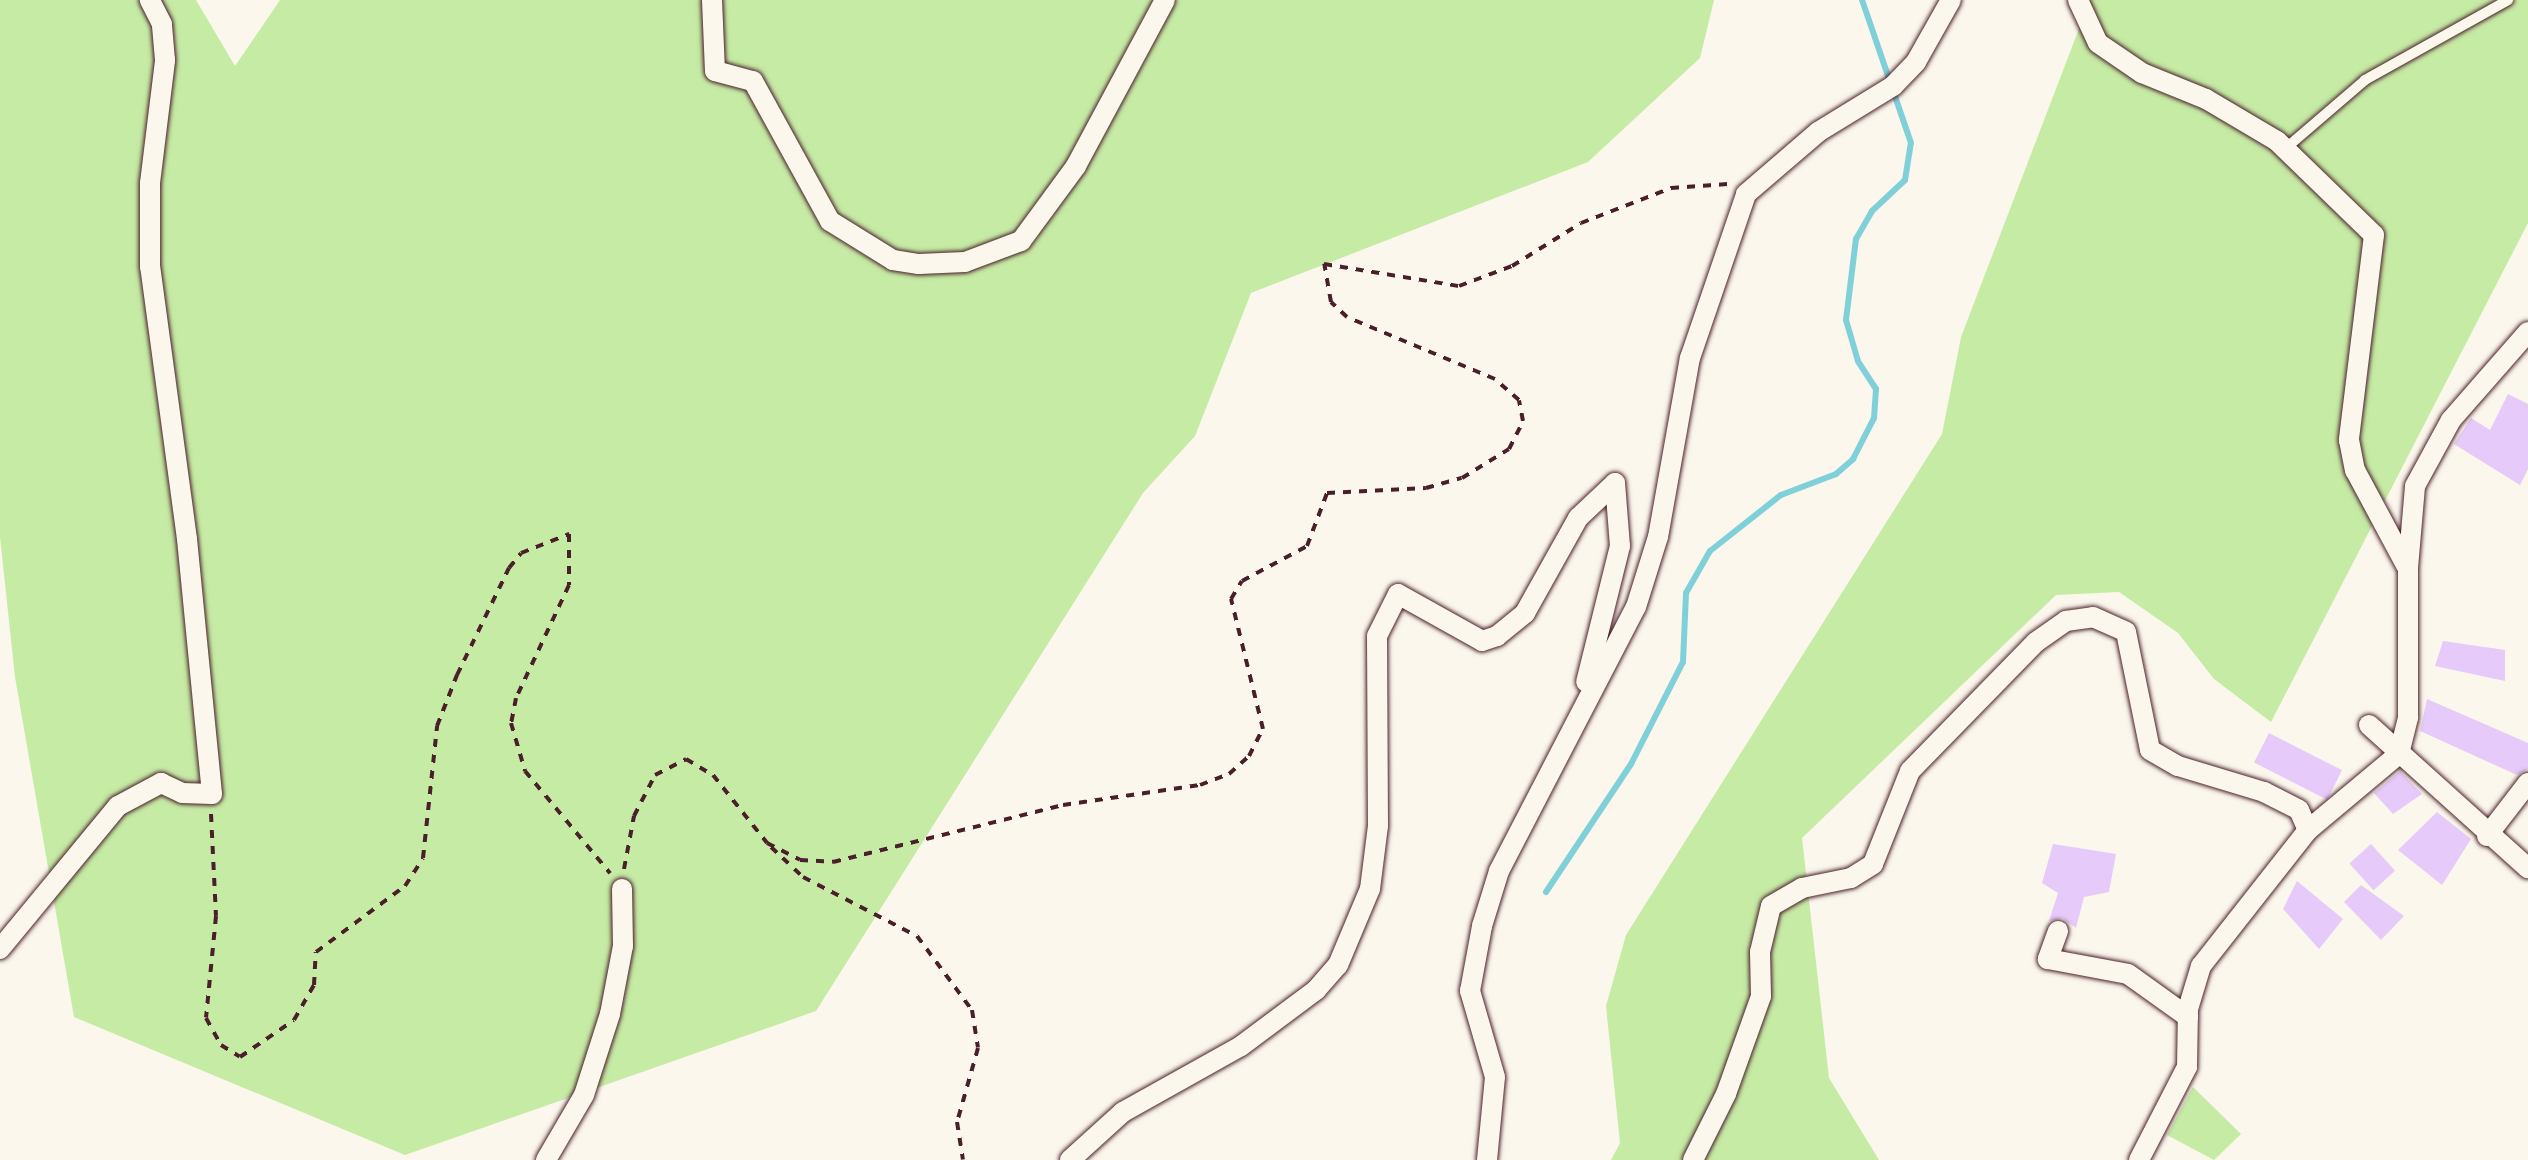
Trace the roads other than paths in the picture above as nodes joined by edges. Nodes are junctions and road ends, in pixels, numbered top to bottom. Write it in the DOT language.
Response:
graph roads {
  1 [pos="150,0"];
  2 [pos="712,0"];
  3 [pos="1165,0"];
  4 [pos="1952,0"];
  5 [pos="2078,0"];
  6 [pos="2508,0"];
  7 [pos="2285,149"];
  8 [pos="2528,332"];
  9 [pos="2408,568"];
  10 [pos="2368,726"];
  11 [pos="1573,728"];
  12 [pos="2400,754"];
  13 [pos="2528,783"];
  14 [pos="2308,830"];
  15 [pos="2487,836"];
  16 [pos="2528,868"];
  17 [pos="622,889"];
  18 [pos="2058,931"];
  19 [pos="0,948"];
  20 [pos="2188,1017"];
  21 [pos="546,1160"];
  22 [pos="1070,1160"];
  23 [pos="1487,1160"];
  24 [pos="1693,1160"];
  25 [pos="2139,1160"];
  1 -- 19 [label="street"];
  2 -- 3 [label="street"];
  4 -- 11 [label="street"];
  5 -- 7 [label="street"];
  6 -- 7 [label="lane"];
  7 -- 9 [label="street"];
  8 -- 9 [label="street"];
  9 -- 12 [label="street"];
  10 -- 12 [label="street"];
  11 -- 22 [label="street"];
  11 -- 23 [label="street"];
  12 -- 14 [label="street"];
  12 -- 15 [label="street"];
  13 -- 15 [label="street"];
  14 -- 20 [label="street"];
  14 -- 24 [label="street"];
  15 -- 16 [label="street"];
  17 -- 21 [label="street"];
  18 -- 20 [label="street"];
  20 -- 25 [label="street"];
}
